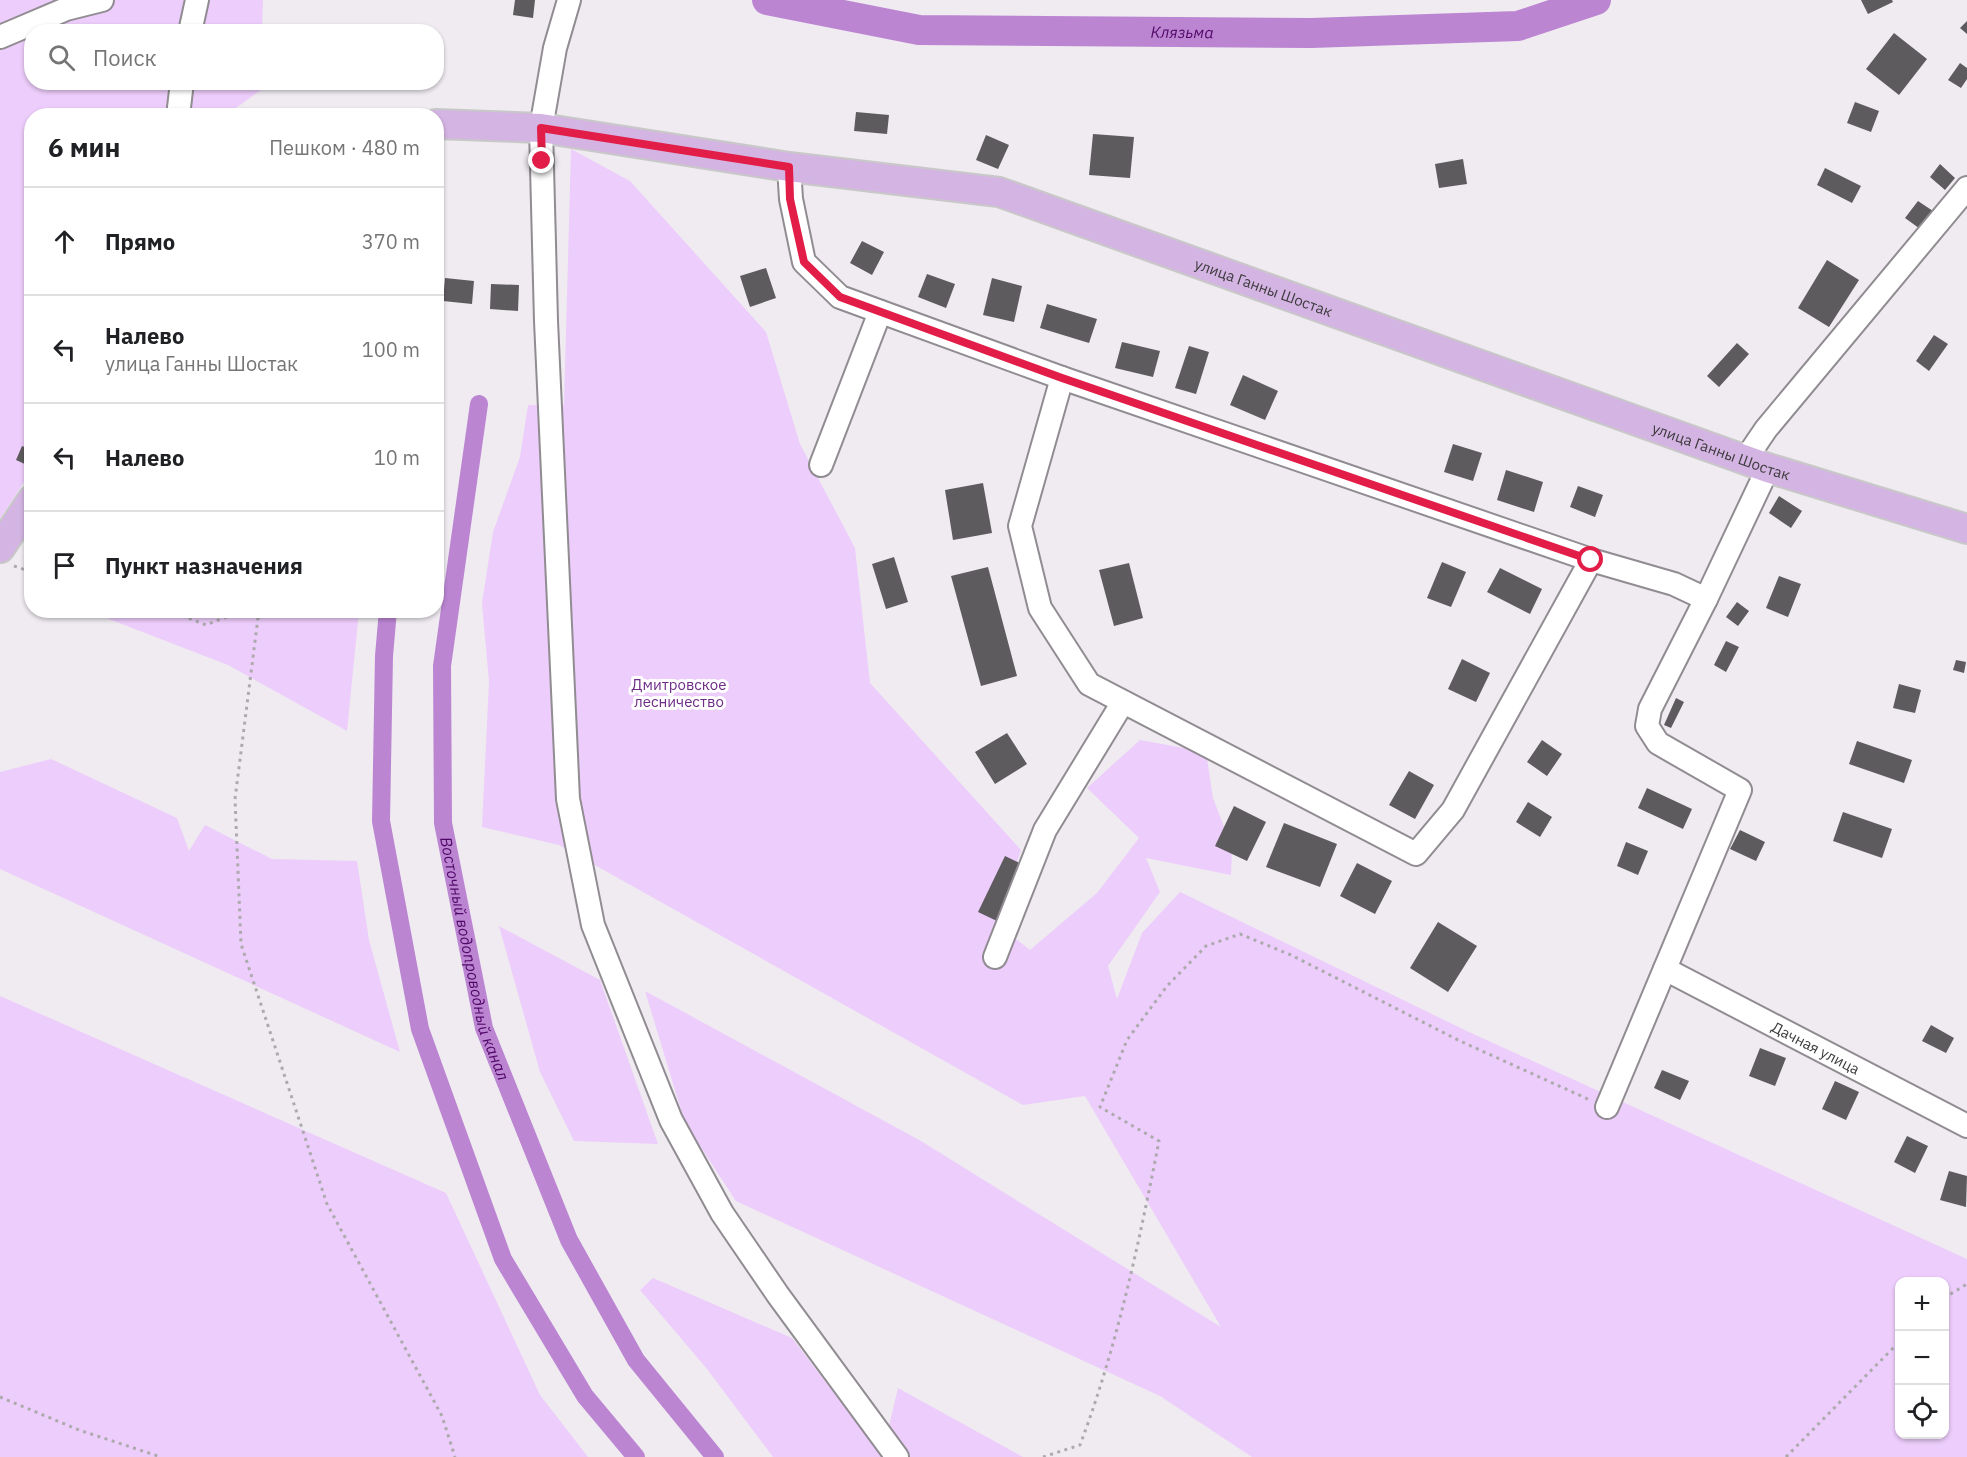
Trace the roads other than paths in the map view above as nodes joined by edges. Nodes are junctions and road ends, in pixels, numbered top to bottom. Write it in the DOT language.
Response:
graph roads {
  1 [pos="102,0"];
  2 [pos="197,0"];
  3 [pos="569,1"];
  4 [pos="31,24"];
  5 [pos="192,24"];
  6 [pos="24,27"];
  7 [pos="0,37"];
  8 [pos="181,90"];
  9 [pos="179,108"];
  10 [pos="444,124"];
  11 [pos="541,128"];
  12 [pos="789,167"];
  13 [pos="1967,188"];
  14 [pos="880,312"];
  15 [pos="1062,378"];
  16 [pos="1756,464"];
  17 [pos="821,465"];
  18 [pos="24,512"];
  19 [pos="1967,530"];
  20 [pos="0,548"];
  21 [pos="1591,560"];
  22 [pos="1706,599"];
  23 [pos="1123,702"];
  24 [pos="995,957"];
  25 [pos="1665,969"];
  26 [pos="1607,1107"];
  27 [pos="1967,1126"];
  28 [pos="892,1450"];
  1 -- 4 [label="street"];
  2 -- 5 [label="street"];
  3 -- 11 [label="street"];
  6 -- 7 [label="street"];
  8 -- 9 [label="street"];
  10 -- 11 [label="main road, улица Ганны Шостак"];
  11 -- 12 [label="main road, улица Ганны Шостак"];
  11 -- 28 [label="street"];
  12 -- 14 [label="street"];
  12 -- 16 [label="main road, улица Ганны Шостак"];
  13 -- 16 [label="street"];
  14 -- 15 [label="street"];
  14 -- 17 [label="street"];
  15 -- 21 [label="street"];
  15 -- 23 [label="street"];
  16 -- 19 [label="main road, улица Ганны Шостак"];
  16 -- 22 [label="street"];
  18 -- 20 [label="main road"];
  21 -- 22 [label="street"];
  21 -- 23 [label="street"];
  22 -- 25 [label="street"];
  23 -- 24 [label="street"];
  25 -- 26 [label="street"];
  25 -- 27 [label="street, Дачная улица"];
}
